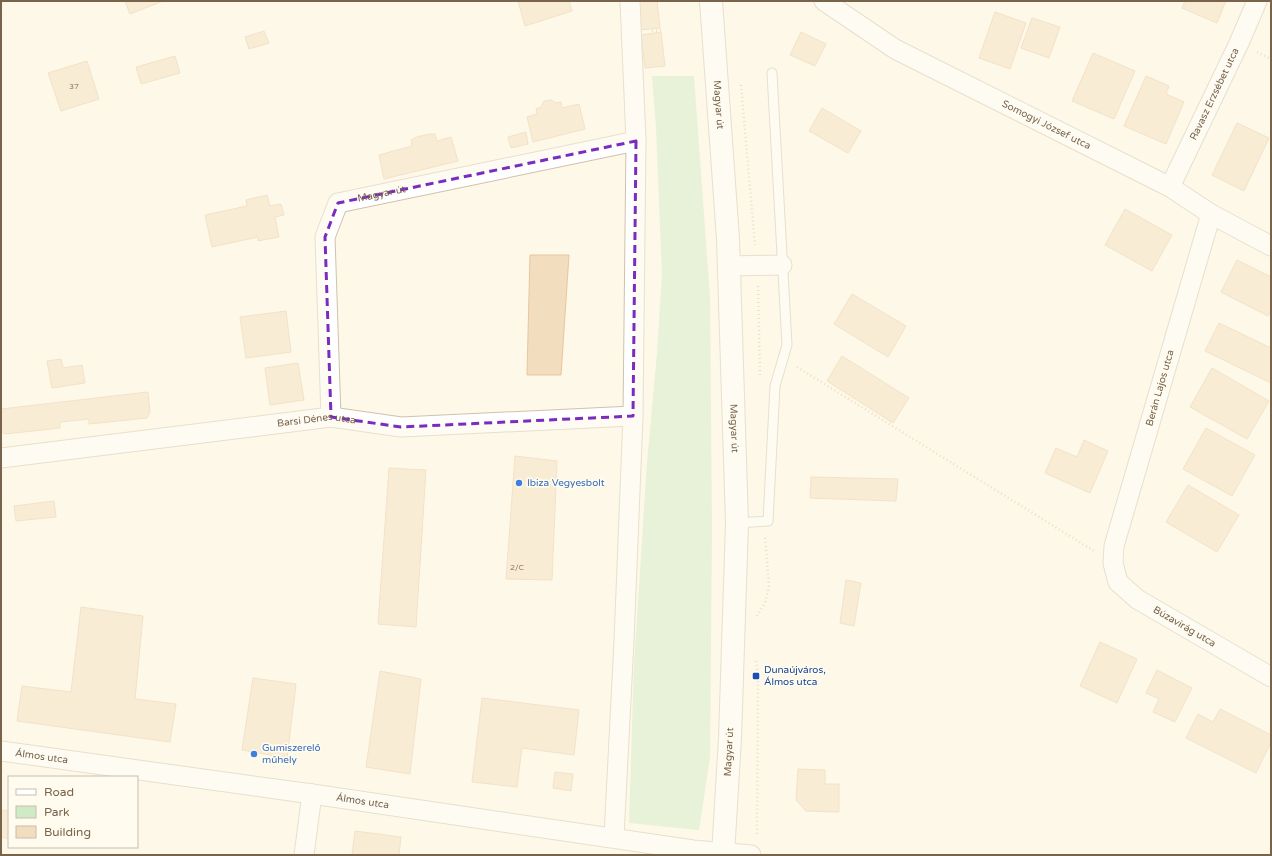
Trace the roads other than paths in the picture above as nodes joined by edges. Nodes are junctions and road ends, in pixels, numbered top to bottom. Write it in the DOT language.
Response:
graph roads {
  1 [pos="630,1"];
  2 [pos="710,1"];
  3 [pos="824,1"];
  4 [pos="1257,1"];
  5 [pos="772,73"];
  6 [pos="636,141"];
  7 [pos="1170,187"];
  8 [pos="1211,214"];
  9 [pos="1271,246"];
  10 [pos="782,265"];
  11 [pos="729,266"];
  12 [pos="633,416"];
  13 [pos="331,417"];
  14 [pos="1,458"];
  15 [pos="737,523"];
  16 [pos="1113,563"];
  17 [pos="1271,677"];
  18 [pos="1,751"];
  19 [pos="312,794"];
  20 [pos="614,837"];
  21 [pos="754,847"];
  22 [pos="723,854"];
  23 [pos="304,855"];
  1 -- 6 [label="street"];
  2 -- 11 [label="street, Magyar út"];
  3 -- 7 [label="street, Somogyi József utca"];
  4 -- 7 [label="street, Ravasz Erzsébet utca"];
  5 -- 10 [label="lane"];
  6 -- 12 [label="street"];
  6 -- 13 [label="street, Magyar út"];
  7 -- 8 [label="street, Somogyi József utca"];
  8 -- 9 [label="street, Somogyi József utca"];
  8 -- 16 [label="street, Berán Lajos utca"];
  10 -- 11 [label="street"];
  10 -- 15 [label="lane"];
  11 -- 15 [label="street, Magyar út"];
  12 -- 13 [label="street, Barsi Dénes utca"];
  12 -- 20 [label="street"];
  13 -- 14 [label="street, Barsi Dénes utca"];
  15 -- 22 [label="street, Magyar út"];
  16 -- 17 [label="street, Búzavirág utca"];
  18 -- 19 [label="street, Álmos utca"];
  19 -- 20 [label="street, Álmos utca"];
  19 -- 23 [label="street"];
  20 -- 22 [label="street, Álmos utca"];
  21 -- 22 [label="street, Álmos utca"];
}
